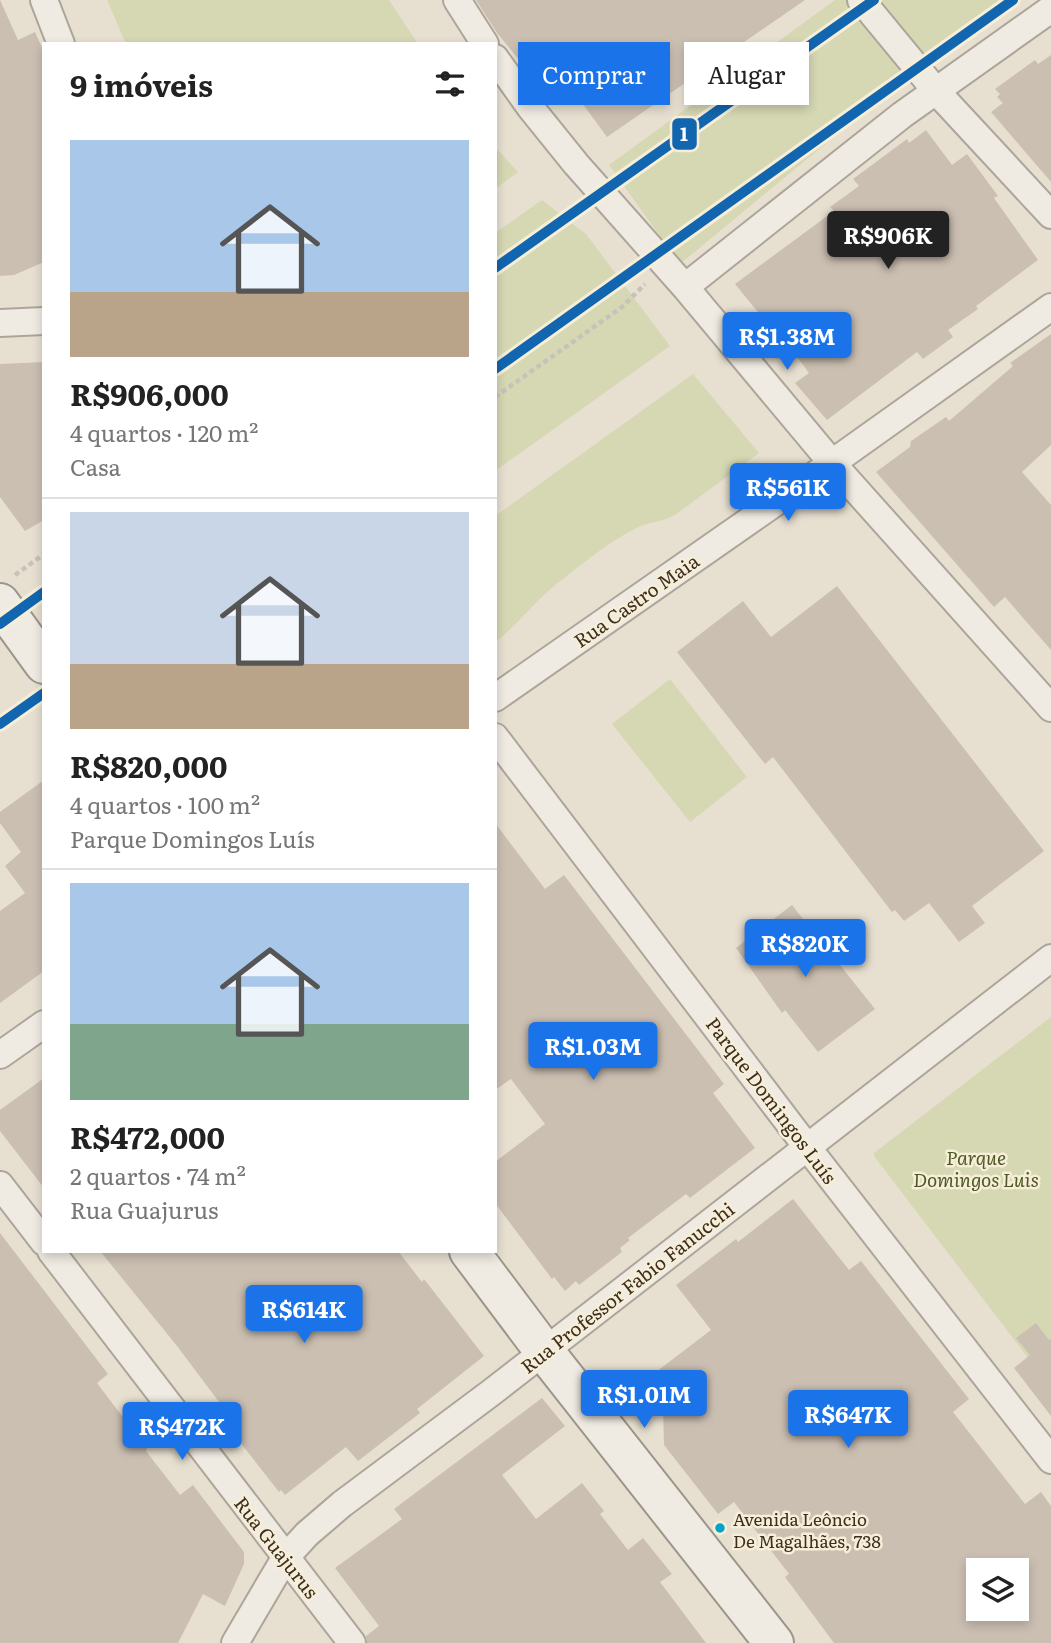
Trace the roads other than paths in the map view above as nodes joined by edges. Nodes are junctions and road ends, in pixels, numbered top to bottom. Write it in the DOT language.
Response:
graph roads {
  1 [pos="44,0"];
  2 [pos="457,0"];
  3 [pos="861,0"];
  4 [pos="1051,9"];
  5 [pos="60,42"];
  6 [pos="484,42"];
  7 [pos="497,61"];
  8 [pos="936,90"];
  9 [pos="1051,215"];
  10 [pos="685,287"];
  11 [pos="1051,307"];
  12 [pos="42,321"];
  13 [pos="0,323"];
  14 [pos="832,463"];
  15 [pos="5,591"];
  16 [pos="42,660"];
  17 [pos="497,697"];
  18 [pos="1051,708"];
  19 [pos="497,740"];
  20 [pos="1051,958"];
  21 [pos="42,1025"];
  22 [pos="0,1055"];
  23 [pos="807,1147"];
  24 [pos="0,1185"];
  25 [pos="42,1239"];
  26 [pos="53,1253"];
  27 [pos="470,1253"];
  28 [pos="544,1351"];
  29 [pos="1051,1460"];
  30 [pos="285,1558"];
  31 [pos="235,1643"];
  32 [pos="352,1643"];
  33 [pos="774,1643"];
  1 -- 5 [label="street"];
  2 -- 6 [label="street"];
  3 -- 8 [label="street"];
  4 -- 8 [label="street"];
  7 -- 10 [label="street"];
  8 -- 9 [label="street"];
  8 -- 10 [label="street"];
  10 -- 14 [label="street"];
  11 -- 14 [label="street, Rua Castro Maia"];
  12 -- 13 [label="street"];
  14 -- 17 [label="street, Rua Castro Maia"];
  14 -- 18 [label="street"];
  15 -- 16 [label="main road"];
  19 -- 23 [label="street, Parque Domingos Luís"];
  20 -- 23 [label="street, Rua Professor Fabio Fanucchi"];
  21 -- 22 [label="street"];
  23 -- 28 [label="street, Rua Professor Fabio Fanucchi"];
  23 -- 29 [label="street, Parque Domingos Luís"];
  24 -- 25 [label="street"];
  26 -- 30 [label="street, Rua Guajurus"];
  27 -- 28 [label="main road"];
  28 -- 30 [label="street, Rua Professor Fabio Fanucchi"];
  28 -- 33 [label="main road"];
  30 -- 31 [label="street, Rua Professor Fabio Fanucchi"];
  30 -- 32 [label="street, Rua Guajurus"];
}
